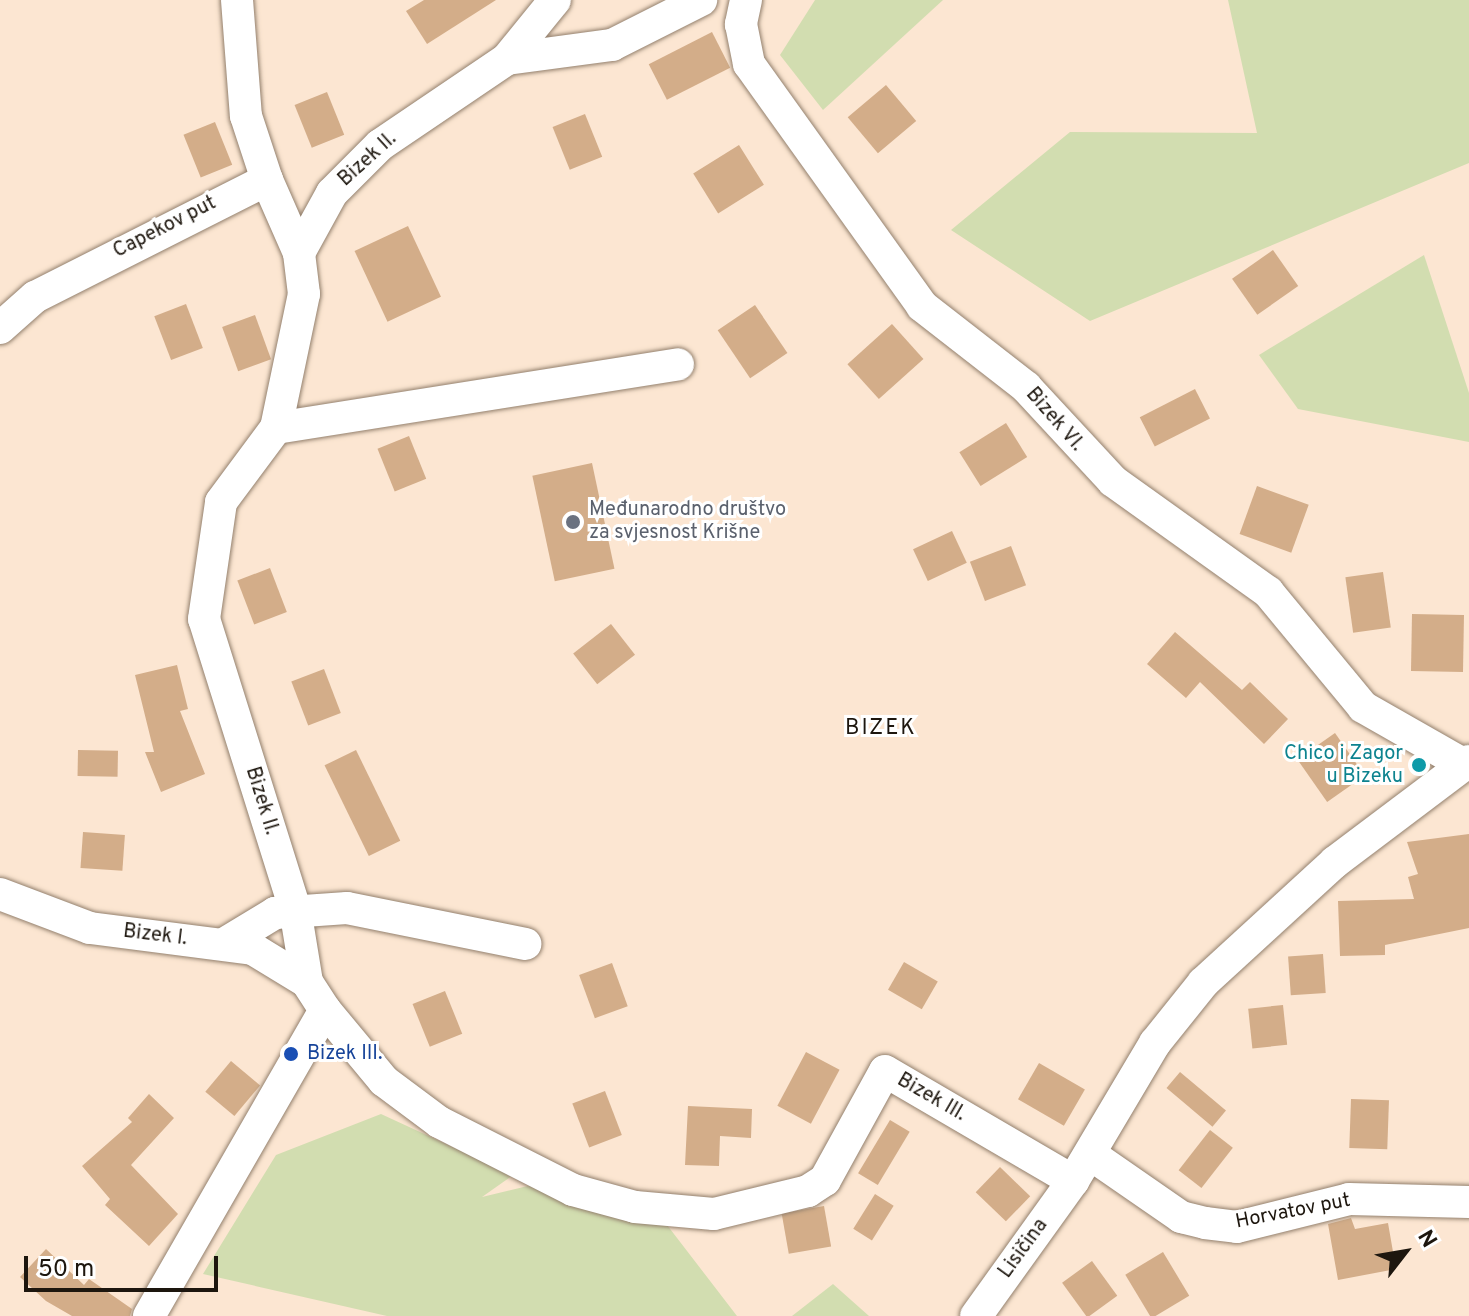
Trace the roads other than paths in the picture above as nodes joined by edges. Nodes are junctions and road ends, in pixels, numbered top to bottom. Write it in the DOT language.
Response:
graph roads {
  1 [pos="237,0"];
  2 [pos="555,0"];
  3 [pos="701,0"];
  4 [pos="746,0"];
  5 [pos="507,59"];
  6 [pos="267,180"];
  7 [pos="299,253"];
  8 [pos="0,328"];
  9 [pos="678,364"];
  10 [pos="276,428"];
  11 [pos="1465,762"];
  12 [pos="0,894"];
  13 [pos="295,909"];
  14 [pos="224,944"];
  15 [pos="525,944"];
  16 [pos="307,982"];
  17 [pos="325,1010"];
  18 [pos="1090,1154"];
  19 [pos="1073,1181"];
  20 [pos="1469,1202"];
  21 [pos="149,1316"];
  22 [pos="976,1316"];
  1 -- 6 [label="street"];
  2 -- 5 [label="street, Bizek II."];
  3 -- 5 [label="street"];
  4 -- 11 [label="street, Bizek VI."];
  5 -- 7 [label="street, Bizek II."];
  6 -- 7 [label="street"];
  6 -- 8 [label="street, Capekov put"];
  7 -- 10 [label="street, Bizek II."];
  9 -- 10 [label="street"];
  10 -- 13 [label="street, Bizek II."];
  11 -- 18 [label="street"];
  12 -- 14 [label="street, Bizek I."];
  13 -- 14 [label="street"];
  13 -- 15 [label="street"];
  13 -- 16 [label="street, Bizek II."];
  14 -- 16 [label="street, Bizek I."];
  16 -- 17 [label="street, Bizek II."];
  17 -- 19 [label="street, Bizek III."];
  17 -- 21 [label="street"];
  18 -- 19 [label="street"];
  18 -- 20 [label="street, Horvatov put"];
  19 -- 22 [label="street, Lisičina"];
}
